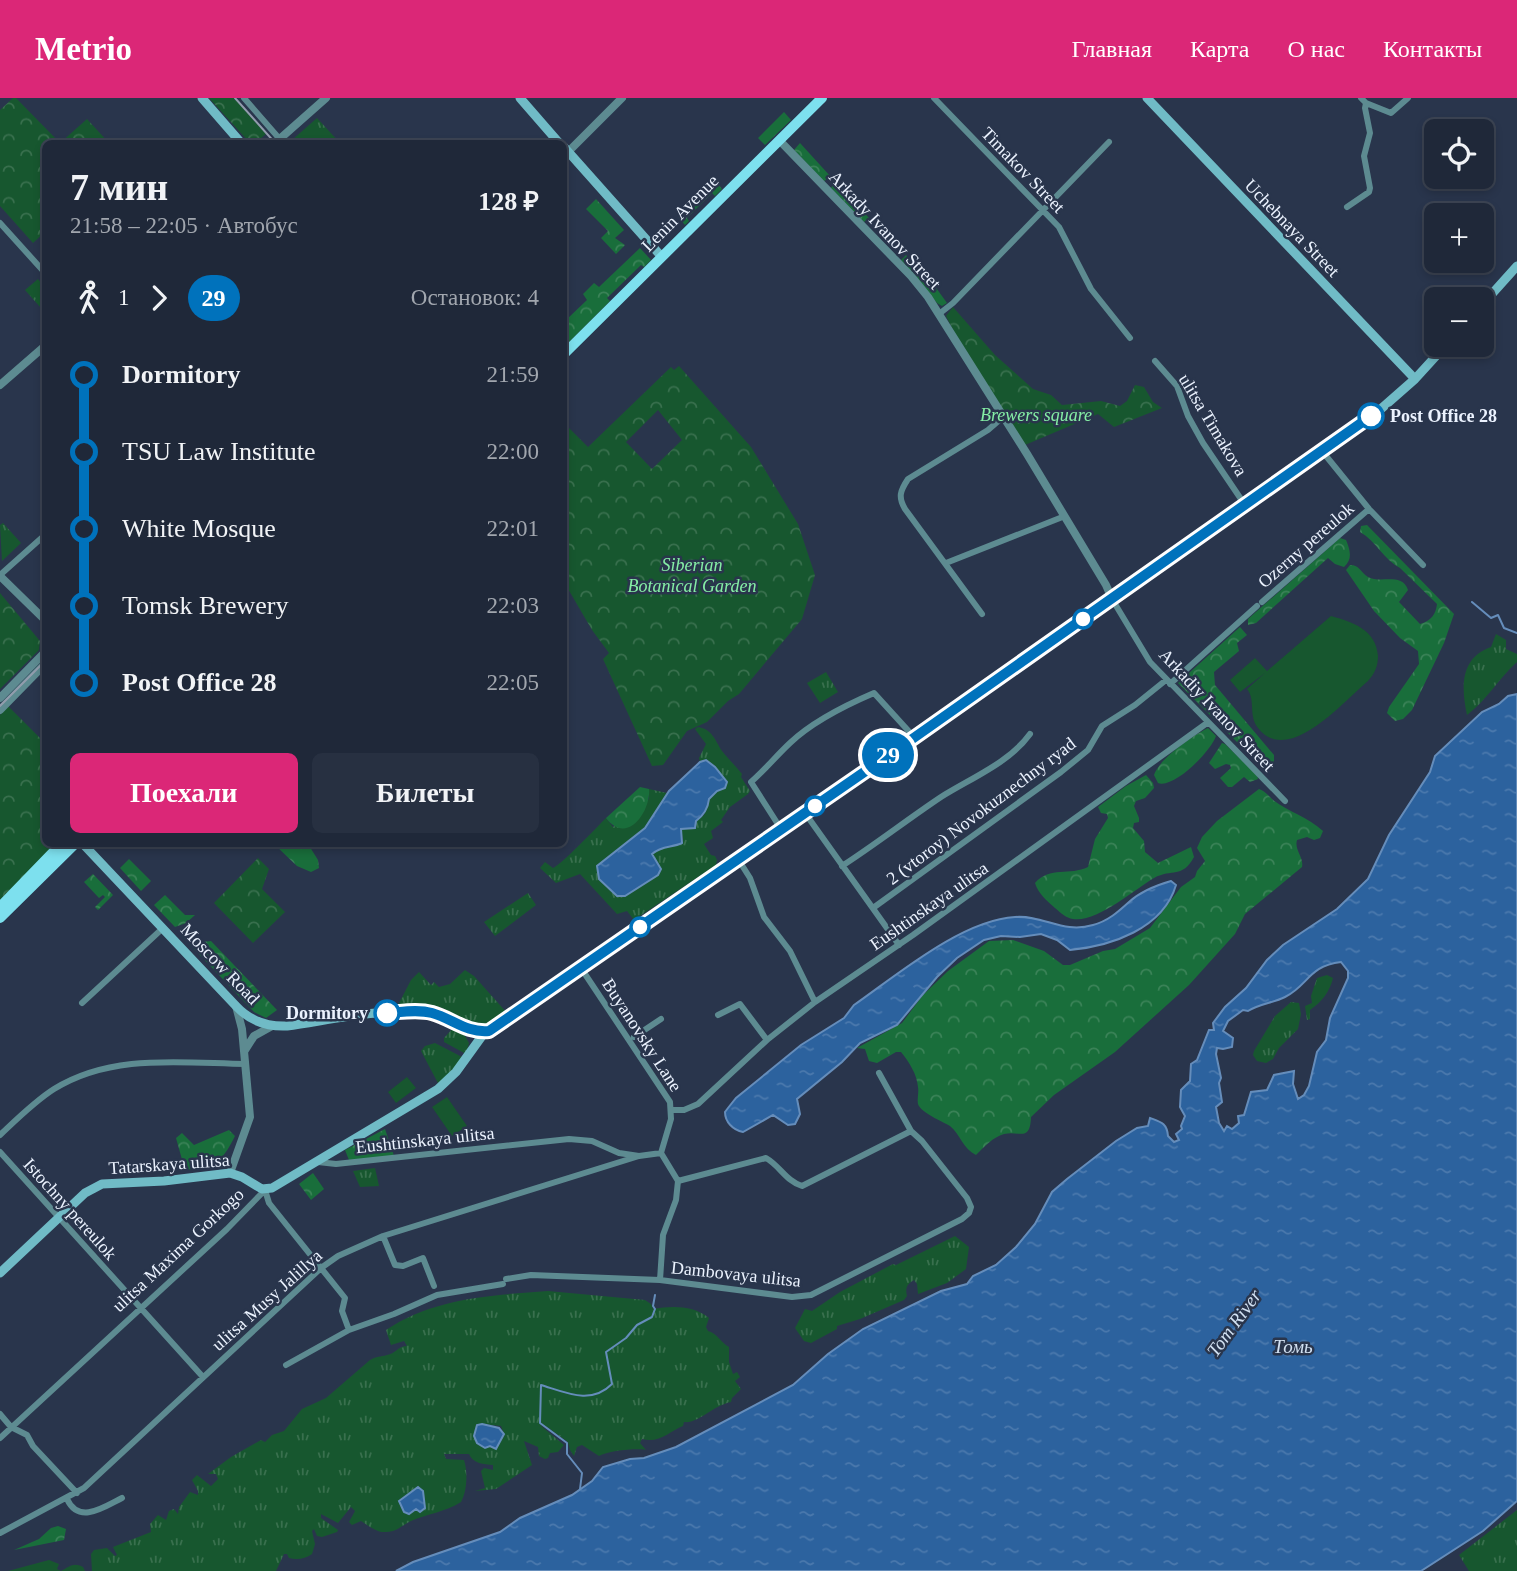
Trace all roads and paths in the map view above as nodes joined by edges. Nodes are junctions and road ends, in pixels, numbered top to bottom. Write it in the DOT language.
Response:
graph roads {
  1 [pos="202,98"];
  2 [pos="244,98"];
  3 [pos="326,98"];
  4 [pos="520,98"];
  5 [pos="622,98"];
  6 [pos="822,98"];
  7 [pos="934,98"];
  8 [pos="1147,98"];
  9 [pos="1408,98"];
  10 [pos="1364,101"];
  11 [pos="239,140"];
  12 [pos="277,140"];
  13 [pos="281,140"];
  14 [pos="556,140"];
  15 [pos="779,140"];
  16 [pos="1109,142"];
  17 [pos="567,146"];
  18 [pos="567,152"];
  19 [pos="1347,207"];
  20 [pos="1043,210"];
  21 [pos="0,223"];
  22 [pos="661,256"];
  23 [pos="1517,266"];
  24 [pos="42,270"];
  25 [pos="1494,292"];
  26 [pos="939,314"];
  27 [pos="1130,338"];
  28 [pos="42,348"];
  29 [pos="567,351"];
  30 [pos="1435,357"];
  31 [pos="1155,361"];
  32 [pos="1415,379"];
  33 [pos="0,385"];
  34 [pos="1003,416"];
  35 [pos="1322,451"];
  36 [pos="1245,505"];
  37 [pos="1369,509"];
  38 [pos="1065,516"];
  39 [pos="42,538"];
  40 [pos="946,563"];
  41 [pos="1423,565"];
  42 [pos="0,576"];
  43 [pos="1112,599"];
  44 [pos="982,614"];
  45 [pos="42,617"];
  46 [pos="42,655"];
  47 [pos="42,667"];
  48 [pos="1168,682"];
  49 [pos="0,698"];
  50 [pos="0,710"];
  51 [pos="1207,723"];
  52 [pos="1030,734"];
  53 [pos="915,737"];
  54 [pos="1285,801"];
  55 [pos="805,813"];
  56 [pos="781,829"];
  57 [pos="58,847"];
  58 [pos="72,847"];
  59 [pos="86,847"];
  60 [pos="738,859"];
  61 [pos="842,866"];
  62 [pos="0,907"];
  63 [pos="873,908"];
  64 [pos="0,918"];
  65 [pos="163,928"];
  66 [pos="899,945"];
  67 [pos="581,968"];
  68 [pos="815,1002"];
  69 [pos="82,1003"];
  70 [pos="236,1006"];
  71 [pos="718,1015"];
  72 [pos="661,1019"];
  73 [pos="254,1020"];
  74 [pos="271,1026"];
  75 [pos="242,1029"];
  76 [pos="465,1029"];
  77 [pos="489,1031"];
  78 [pos="634,1037"];
  79 [pos="766,1040"];
  80 [pos="246,1046"];
  81 [pos="472,1047"];
  82 [pos="246,1064"];
  83 [pos="878,1073"];
  84 [pos="671,1111"];
  85 [pos="911,1131"];
  86 [pos="0,1135"];
  87 [pos="0,1152"];
  88 [pos="661,1153"];
  89 [pos="236,1156"];
  90 [pos="639,1156"];
  91 [pos="315,1162"];
  92 [pos="230,1173"];
  93 [pos="215,1174"];
  94 [pos="247,1180"];
  95 [pos="678,1181"];
  96 [pos="265,1190"];
  97 [pos="60,1217"];
  98 [pos="383,1236"];
  99 [pos="321,1268"];
  100 [pos="0,1273"];
  101 [pos="660,1280"];
  102 [pos="434,1286"];
  103 [pos="139,1307"];
  104 [pos="349,1330"];
  105 [pos="286,1365"];
  106 [pos="203,1377"];
  107 [pos="0,1414"];
  108 [pos="12,1427"];
  109 [pos="0,1438"];
  110 [pos="77,1493"];
  111 [pos="122,1498"];
  112 [pos="67,1499"];
  113 [pos="0,1533"];
  1 -- 11 [label="main road"];
  2 -- 12 [label="street"];
  3 -- 13 [label="street"];
  4 -- 14 [label="main road"];
  5 -- 17 [label="street"];
  6 -- 15 [label="main road, Lenin Avenue"];
  7 -- 20 [label="street, Timakov Street"];
  8 -- 32 [label="main road, Uchebnaya Street"];
  9 -- 10 [label="street"];
  10 -- 19 [label="street"];
  15 -- 22 [label="main road, Lenin Avenue"];
  15 -- 26 [label="street, Arkady Ivanov Street"];
  16 -- 20 [label="street"];
  18 -- 22 [label="main road"];
  20 -- 26 [label="street"];
  20 -- 27 [label="street, Timakov Street"];
  21 -- 24 [label="street"];
  22 -- 29 [label="main road, Lenin Avenue"];
  23 -- 25 [label="main road"];
  26 -- 34 [label="street, Arkady Ivanov Street"];
  28 -- 33 [label="street"];
  30 -- 32 [label="main road"];
  31 -- 36 [label="street, ulitsa Timakova"];
  32 -- 35 [label="main road"];
  34 -- 38 [label="street, Arkady Ivanov Street"];
  34 -- 40 [label="street"];
  35 -- 36 [label="main road"];
  35 -- 37 [label="street"];
  36 -- 43 [label="main road"];
  37 -- 41 [label="street"];
  37 -- 48 [label="street, Ozerny pereulok"];
  38 -- 40 [label="street"];
  38 -- 43 [label="street, Arkady Ivanov Street"];
  39 -- 42 [label="street"];
  40 -- 44 [label="street"];
  42 -- 45 [label="street"];
  43 -- 48 [label="street, Arkadiy Ivanov Street"];
  43 -- 53 [label="main road"];
  46 -- 49 [label="street"];
  47 -- 50 [label="street"];
  48 -- 51 [label="street, Arkadiy Ivanov Street"];
  48 -- 63 [label="street, 2 (vtoroy) Novokuznechny ryad"];
  51 -- 54 [label="street, Arkadiy Ivanov Street"];
  51 -- 66 [label="street, Eushtinskaya ulitsa"];
  52 -- 61 [label="street"];
  53 -- 55 [label="main road"];
  53 -- 56 [label="street"];
  55 -- 56 [label="main road"];
  55 -- 61 [label="street"];
  56 -- 60 [label="main road"];
  57 -- 62 [label="main road"];
  58 -- 64 [label="main road"];
  59 -- 65 [label="main road, Moscow Road"];
  60 -- 67 [label="main road"];
  60 -- 68 [label="street"];
  61 -- 63 [label="street"];
  63 -- 66 [label="street"];
  65 -- 69 [label="street"];
  65 -- 70 [label="main road, Moscow Road"];
  66 -- 68 [label="street, Eushtinskaya ulitsa"];
  67 -- 77 [label="main road"];
  67 -- 84 [label="street, Buyanovsky Lane"];
  68 -- 79 [label="street, Eushtinskaya ulitsa"];
  70 -- 73 [label="main road, Moscow Road"];
  70 -- 75 [label="street"];
  71 -- 79 [label="street"];
  72 -- 78 [label="street"];
  73 -- 74 [label="main road, Moscow Road"];
  73 -- 75 [label="street"];
  73 -- 80 [label="street"];
  74 -- 76 [label="main road, Moscow Road"];
  74 -- 80 [label="street"];
  75 -- 80 [label="street"];
  76 -- 77 [label="main road, Moscow Road"];
  76 -- 81 [label="main road"];
  77 -- 81 [label="main road, ulitsa Maxima Gorkogo"];
  79 -- 84 [label="street, Eushtinskaya ulitsa"];
  80 -- 82 [label="street"];
  81 -- 91 [label="main road, ulitsa Maxima Gorkogo"];
  82 -- 86 [label="street"];
  82 -- 89 [label="street"];
  83 -- 85 [label="street"];
  84 -- 88 [label="street, Buyanovsky Lane"];
  85 -- 95 [label="street"];
  85 -- 101 [label="street, Dambovaya ulitsa"];
  87 -- 97 [label="street, Istochny pereulok"];
  88 -- 90 [label="street, Eushtinskaya ulitsa"];
  88 -- 95 [label="street"];
  89 -- 92 [label="street"];
  89 -- 93 [label="street"];
  89 -- 94 [label="street"];
  90 -- 91 [label="street, Eushtinskaya ulitsa"];
  90 -- 98 [label="street, ulitsa Musy Jalillya"];
  91 -- 96 [label="main road, ulitsa Maxima Gorkogo"];
  92 -- 93 [label="main road, Tatarskaya ulitsa"];
  92 -- 94 [label="main road, Tatarskaya ulitsa"];
  93 -- 97 [label="main road, Tatarskaya ulitsa"];
  94 -- 96 [label="main road, Tatarskaya ulitsa"];
  95 -- 101 [label="street"];
  96 -- 99 [label="street"];
  96 -- 103 [label="street, ulitsa Maxima Gorkogo"];
  97 -- 100 [label="main road, Tatarskaya ulitsa"];
  97 -- 103 [label="street, Istochny pereulok"];
  98 -- 99 [label="street, ulitsa Musy Jalillya"];
  98 -- 102 [label="street"];
  99 -- 104 [label="street"];
  99 -- 106 [label="street, ulitsa Musy Jalillya"];
  101 -- 104 [label="street, Dambovaya ulitsa"];
  103 -- 106 [label="street, Istochny pereulok"];
  103 -- 108 [label="street, ulitsa Maxima Gorkogo"];
  104 -- 105 [label="street, Dambovaya ulitsa"];
  106 -- 110 [label="street, ulitsa Musy Jalillya"];
  107 -- 108 [label="street"];
  108 -- 109 [label="street, ulitsa Maxima Gorkogo"];
  108 -- 110 [label="street"];
  110 -- 112 [label="street, ulitsa Musy Jalillya"];
  111 -- 112 [label="street"];
  112 -- 113 [label="street, ulitsa Musy Jalillya"];
}
